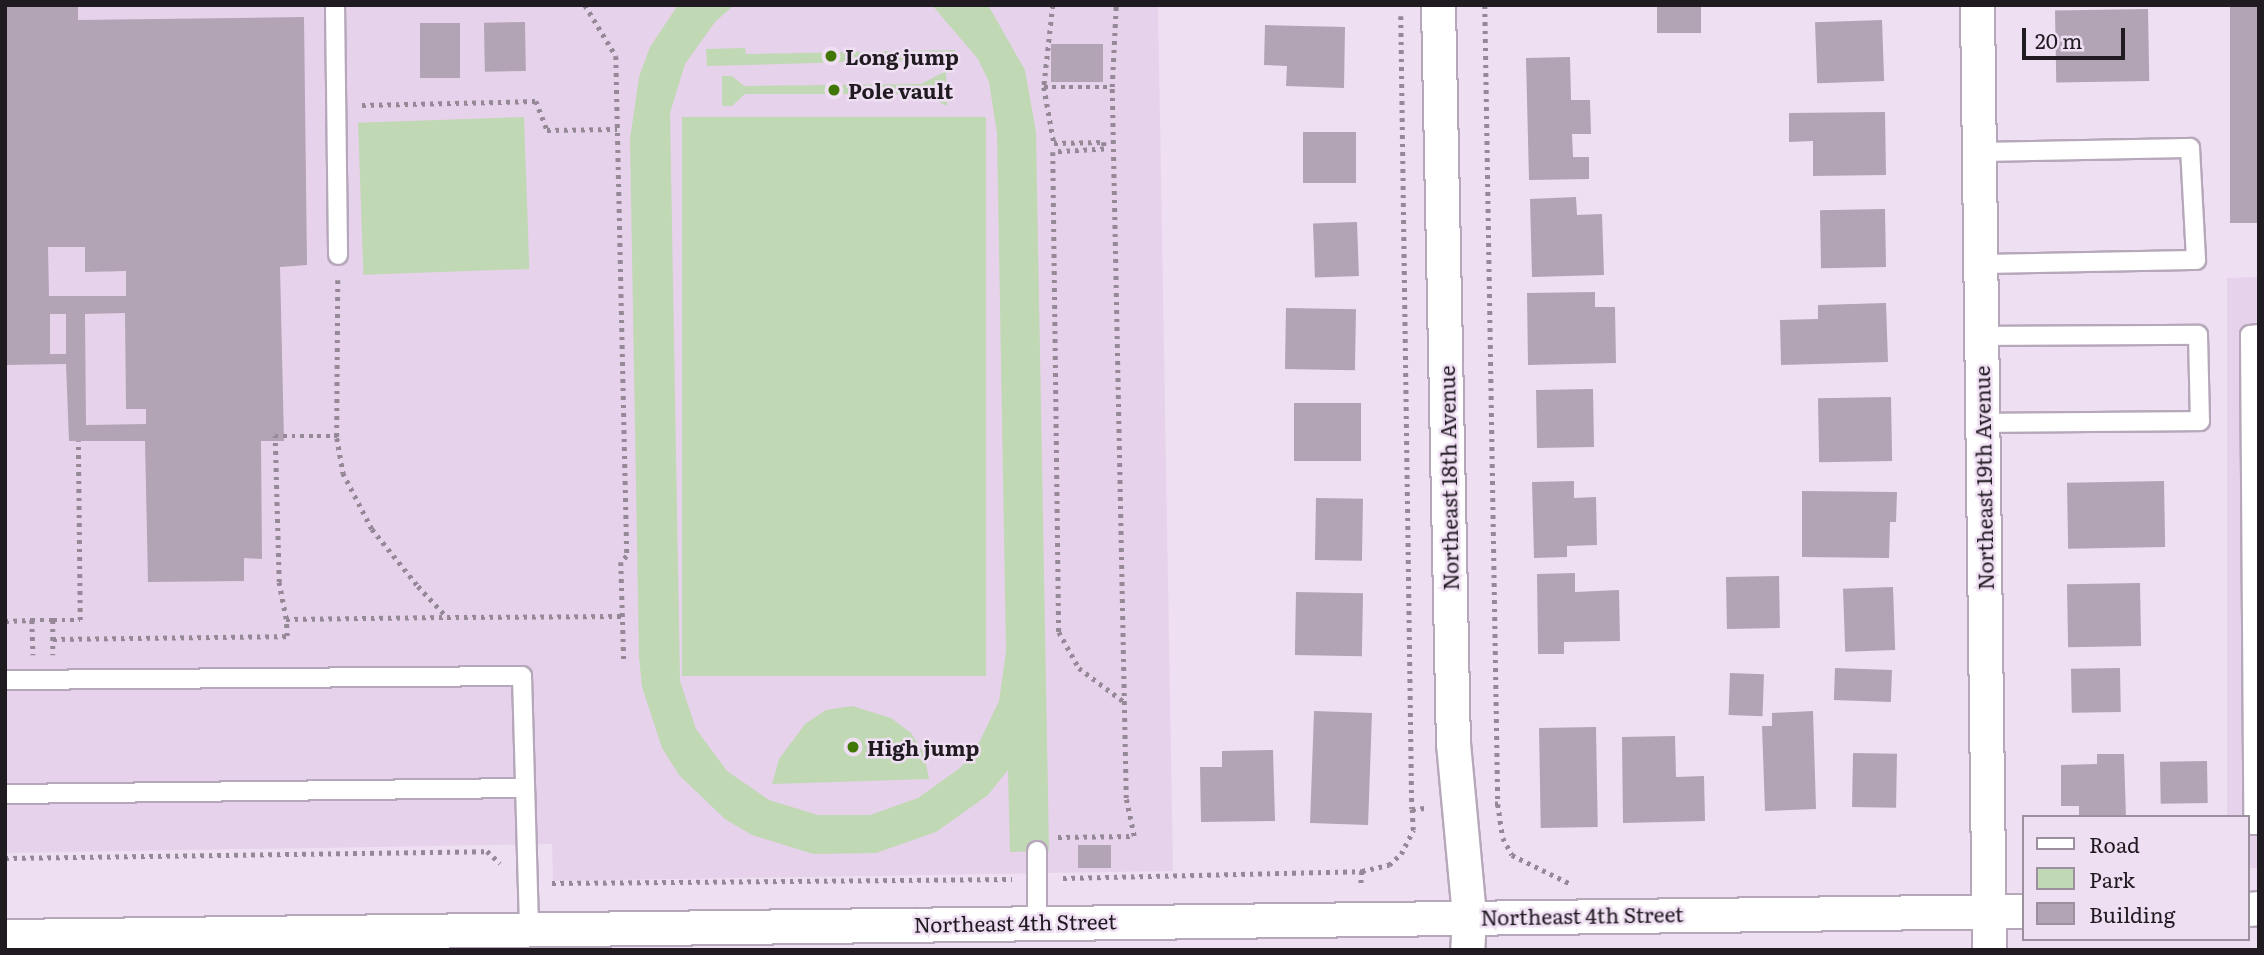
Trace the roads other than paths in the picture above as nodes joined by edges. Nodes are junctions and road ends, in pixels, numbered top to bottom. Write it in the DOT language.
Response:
graph roads {
  1 [pos="335,5"];
  2 [pos="1438,5"];
  3 [pos="1977,5"];
  4 [pos="1978,152"];
  5 [pos="338,255"];
  6 [pos="1980,264"];
  7 [pos="2259,334"];
  8 [pos="1981,336"];
  9 [pos="1982,423"];
  10 [pos="5,680"];
  11 [pos="525,788"];
  12 [pos="5,794"];
  13 [pos="2259,825"];
  14 [pos="1037,851"];
  15 [pos="1989,911"];
  16 [pos="2022,911"];
  17 [pos="1469,916"];
  18 [pos="1037,922"];
  19 [pos="5,936"];
  20 [pos="540,936"];
  21 [pos="968,936"];
  22 [pos="135,942"];
  23 [pos="1467,950"];
  24 [pos="1989,950"];
  1 -- 5 [label="lane"];
  2 -- 17 [label="street, Northeast 18th Avenue"];
  3 -- 4 [label="street, Northeast 19th Avenue"];
  4 -- 6 [label="street, Northeast 19th Avenue"];
  4 -- 6 [label="lane"];
  6 -- 8 [label="street, Northeast 19th Avenue"];
  7 -- 13 [label="lane"];
  8 -- 9 [label="street, Northeast 19th Avenue"];
  8 -- 9 [label="lane"];
  9 -- 15 [label="street, Northeast 19th Avenue"];
  10 -- 11 [label="lane"];
  11 -- 12 [label="lane"];
  11 -- 20 [label="lane"];
  14 -- 18 [label="lane"];
  15 -- 16 [label="street, Northeast 4th Street"];
  15 -- 17 [label="street, Northeast 4th Street"];
  15 -- 24 [label="street, Northeast 19th Avenue"];
  17 -- 18 [label="street, Northeast 4th Street"];
  17 -- 23 [label="street, Northeast 18th Avenue"];
  18 -- 21 [label="street, Northeast 4th Street"];
  19 -- 22 [label="street, Northeast 4th Street"];
  20 -- 21 [label="street, Northeast 4th Street"];
  20 -- 22 [label="street, Northeast 4th Street"];
}
